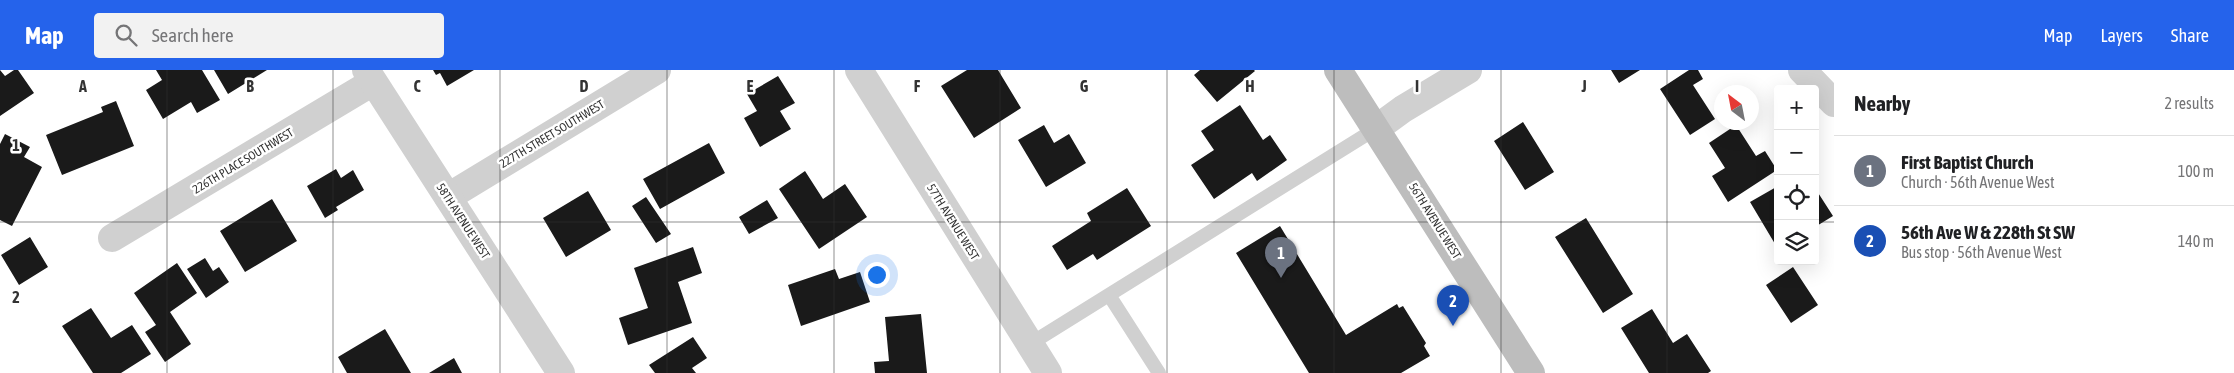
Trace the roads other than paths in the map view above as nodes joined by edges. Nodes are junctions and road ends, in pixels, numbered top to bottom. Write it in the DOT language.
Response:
graph roads {
  1 [pos="657,70"];
  2 [pos="859,70"];
  3 [pos="1338,70"];
  4 [pos="1468,70"];
  5 [pos="1802,70"];
  6 [pos="370,76"];
  7 [pos="1834,103"];
  8 [pos="1377,128"];
  9 [pos="448,197"];
  10 [pos="112,238"];
  11 [pos="1109,295"];
  12 [pos="1030,344"];
  13 [pos="1528,372"];
  14 [pos="561,373"];
  15 [pos="1048,373"];
  16 [pos="1159,373"];
  1 -- 9 [label="street, 227TH STREET SOUTHWEST"];
  2 -- 12 [label="street, 57TH AVENUE WEST"];
  3 -- 8 [label="main road, 56TH AVENUE WEST"];
  4 -- 8 [label="street"];
  5 -- 7 [label="street"];
  6 -- 9 [label="street, 58TH AVENUE WEST"];
  6 -- 10 [label="street, 226TH PLACE SOUTHWEST"];
  8 -- 11 [label="lane"];
  8 -- 13 [label="main road, 56TH AVENUE WEST"];
  9 -- 14 [label="street, 58TH AVENUE WEST"];
  11 -- 12 [label="lane"];
  11 -- 16 [label="lane"];
  12 -- 15 [label="street, 57TH AVENUE WEST"];
}
